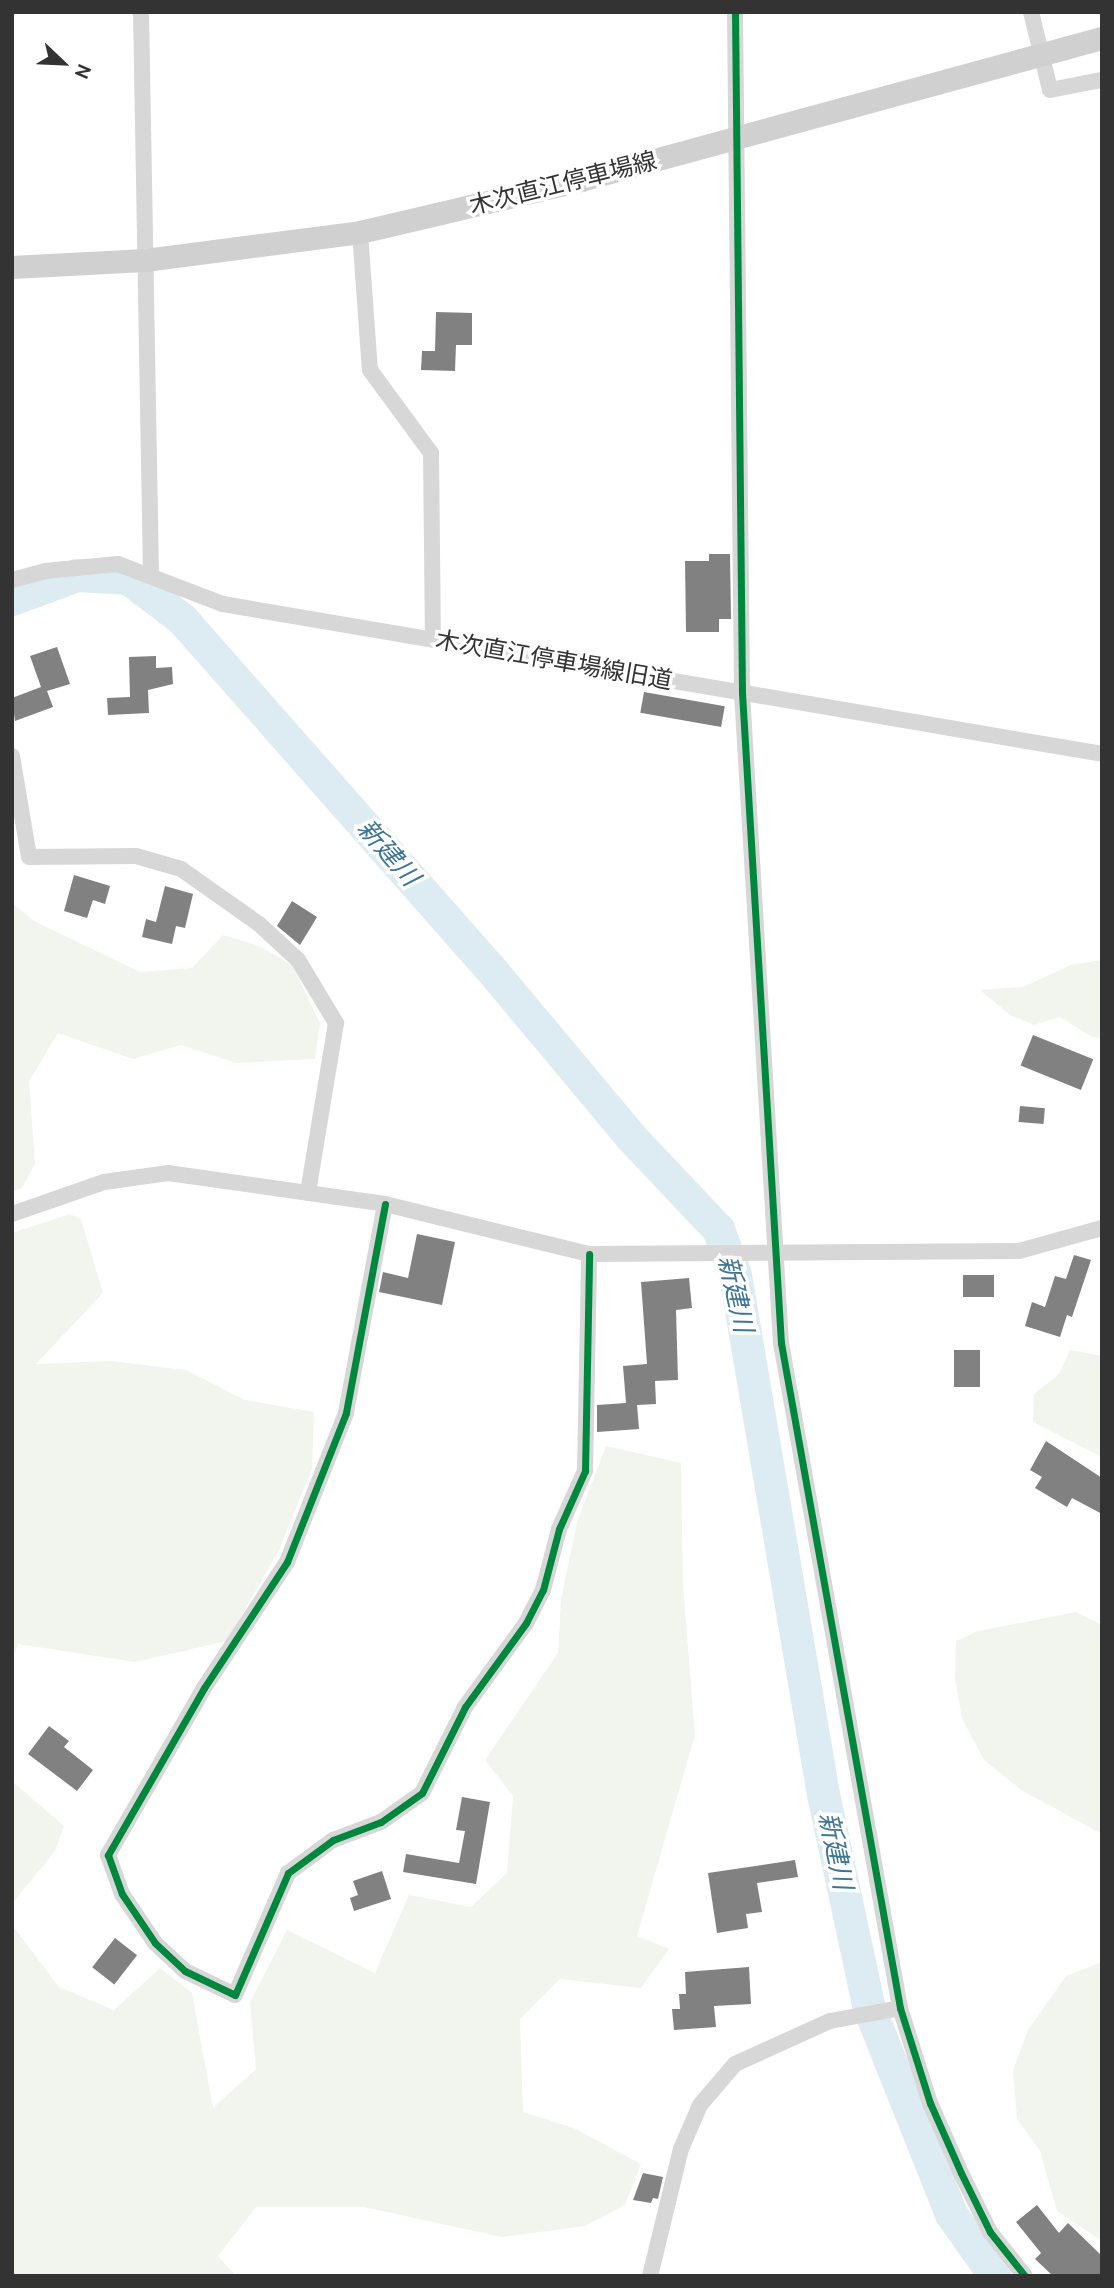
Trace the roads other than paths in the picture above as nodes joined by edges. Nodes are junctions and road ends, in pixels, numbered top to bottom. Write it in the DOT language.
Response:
graph roads {
  1 [pos="141,12"];
  2 [pos="735,12"];
  3 [pos="1031,12"];
  4 [pos="1102,38"];
  5 [pos="1044,53"];
  6 [pos="1102,79"];
  7 [pos="736,138"];
  8 [pos="360,232"];
  9 [pos="145,260"];
  10 [pos="12,267"];
  11 [pos="151,576"];
  12 [pos="12,580"];
  13 [pos="433,639"];
  14 [pos="742,693"];
  15 [pos="1102,754"];
  16 [pos="12,756"];
  17 [pos="308,1193"];
  18 [pos="385,1204"];
  19 [pos="12,1214"];
  20 [pos="1102,1228"];
  21 [pos="776,1252"];
  22 [pos="589,1254"];
  23 [pos="894,2008"];
  24 [pos="650,2276"];
  25 [pos="1025,2276"];
  1 -- 9 [label="street"];
  2 -- 7 [label="street"];
  3 -- 5 [label="street"];
  4 -- 5 [label="main road, 木次直江停車場線"];
  5 -- 6 [label="street"];
  5 -- 7 [label="main road, 木次直江停車場線"];
  7 -- 8 [label="main road, 木次直江停車場線"];
  7 -- 14 [label="street"];
  8 -- 9 [label="main road, 木次直江停車場線"];
  8 -- 13 [label="street"];
  9 -- 10 [label="main road, 木次直江停車場線"];
  9 -- 11 [label="street"];
  11 -- 12 [label="street, 木次直江停車場線旧道"];
  11 -- 13 [label="street, 木次直江停車場線旧道"];
  13 -- 14 [label="street, 木次直江停車場線旧道"];
  14 -- 15 [label="street, 木次直江停車場線旧道"];
  14 -- 21 [label="street"];
  16 -- 17 [label="street"];
  17 -- 18 [label="street"];
  17 -- 19 [label="street"];
  18 -- 22 [label="street"];
  18 -- 22 [label="street"];
  20 -- 21 [label="street"];
  21 -- 22 [label="street"];
  21 -- 23 [label="street"];
  23 -- 24 [label="street"];
  23 -- 25 [label="street"];
}
